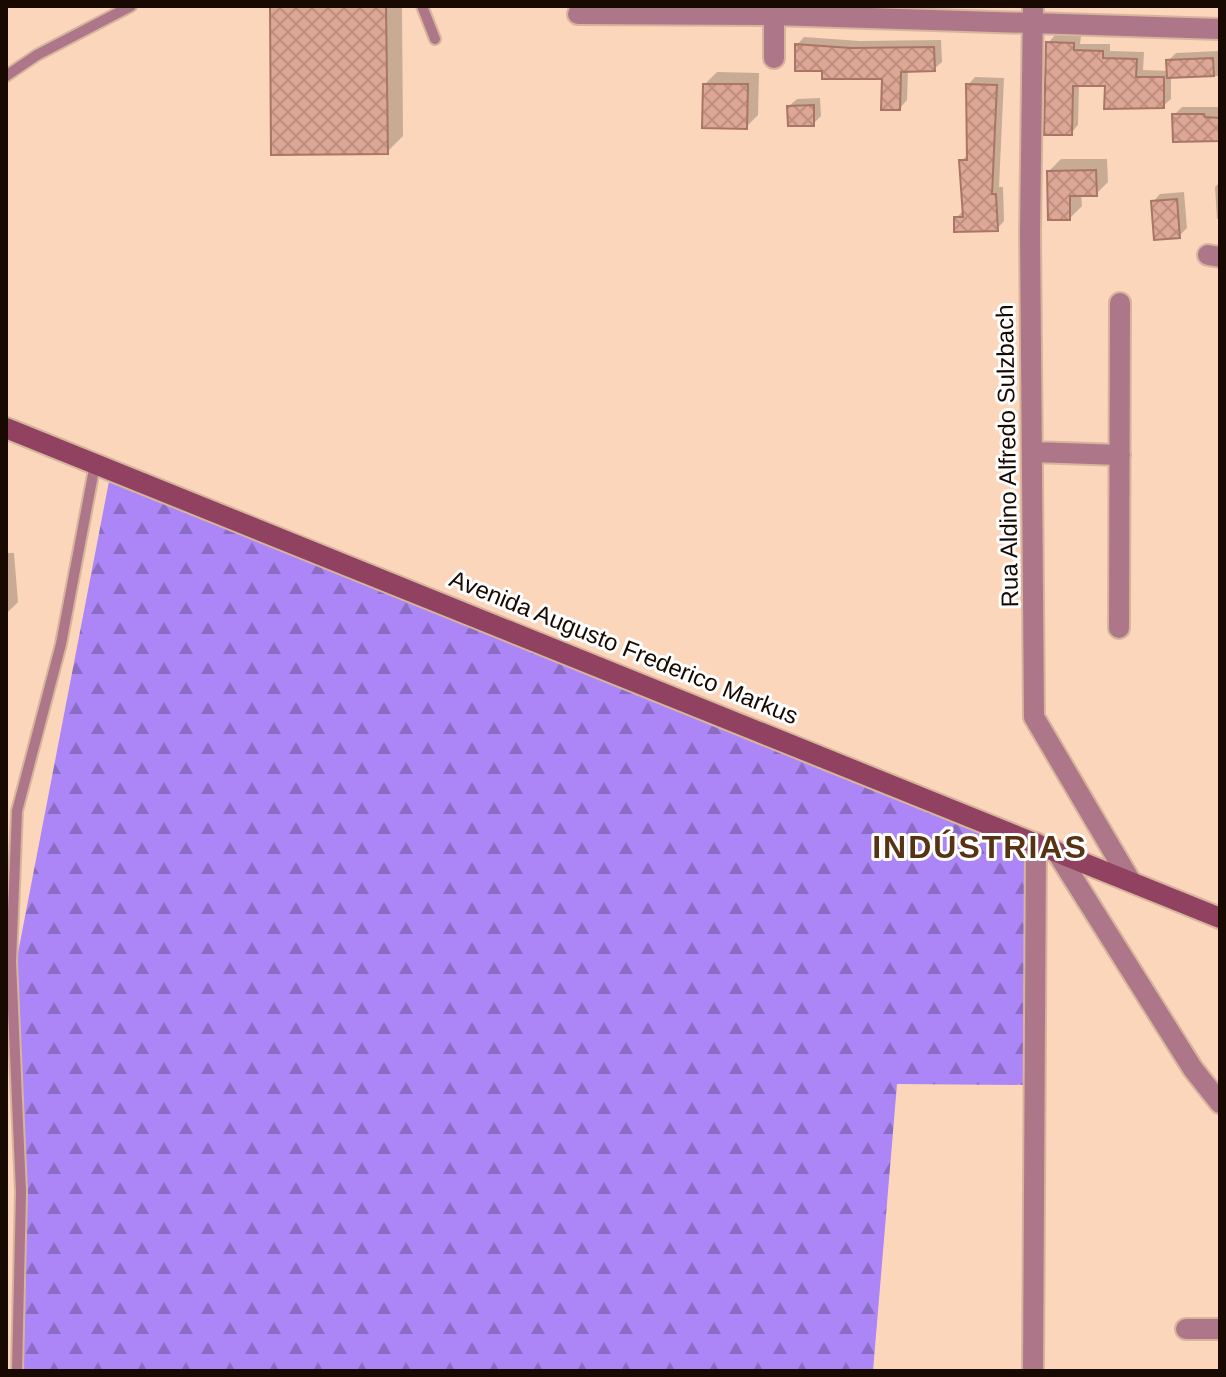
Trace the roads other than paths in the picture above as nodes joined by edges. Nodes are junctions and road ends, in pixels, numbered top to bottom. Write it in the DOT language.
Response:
graph roads {
  1 [pos="131,6"];
  2 [pos="422,6"];
  3 [pos="584,11"];
  4 [pos="774,11"];
  5 [pos="1033,15"];
  6 [pos="1220,29"];
  7 [pos="435,39"];
  8 [pos="774,58"];
  9 [pos="6,76"];
  10 [pos="1120,303"];
  11 [pos="6,428"];
  12 [pos="1034,452"];
  13 [pos="1120,455"];
  14 [pos="95,464"];
  15 [pos="1119,628"];
  16 [pos="1036,843"];
  17 [pos="1056,851"];
  18 [pos="1130,880"];
  19 [pos="1220,918"];
  20 [pos="9,990"];
  21 [pos="15,1079"];
  22 [pos="6,1087"];
  23 [pos="1220,1103"];
  24 [pos="1186,1329"];
  25 [pos="1220,1329"];
  26 [pos="17,1371"];
  27 [pos="1033,1371"];
  1 -- 9 [label="lane"];
  2 -- 7 [label="lane"];
  3 -- 4 [label="street"];
  4 -- 5 [label="street"];
  4 -- 8 [label="street"];
  5 -- 6 [label="street"];
  5 -- 12 [label="street, Rua Aldino Alfredo Sulzbach"];
  10 -- 13 [label="street"];
  11 -- 14 [label="street, Avenida Augusto Frederico Markus"];
  12 -- 13 [label="street"];
  12 -- 18 [label="street, Rua Aldino Alfredo Sulzbach"];
  13 -- 15 [label="street"];
  14 -- 16 [label="street, Avenida Augusto Frederico Markus"];
  14 -- 20 [label="lane"];
  16 -- 17 [label="street, Avenida Augusto Frederico Markus"];
  16 -- 27 [label="street"];
  17 -- 18 [label="street, Avenida Augusto Frederico Markus"];
  17 -- 23 [label="street"];
  18 -- 19 [label="street, Avenida Augusto Frederico Markus"];
  20 -- 21 [label="lane"];
  21 -- 22 [label="lane"];
  21 -- 26 [label="lane"];
  24 -- 25 [label="street"];
}
